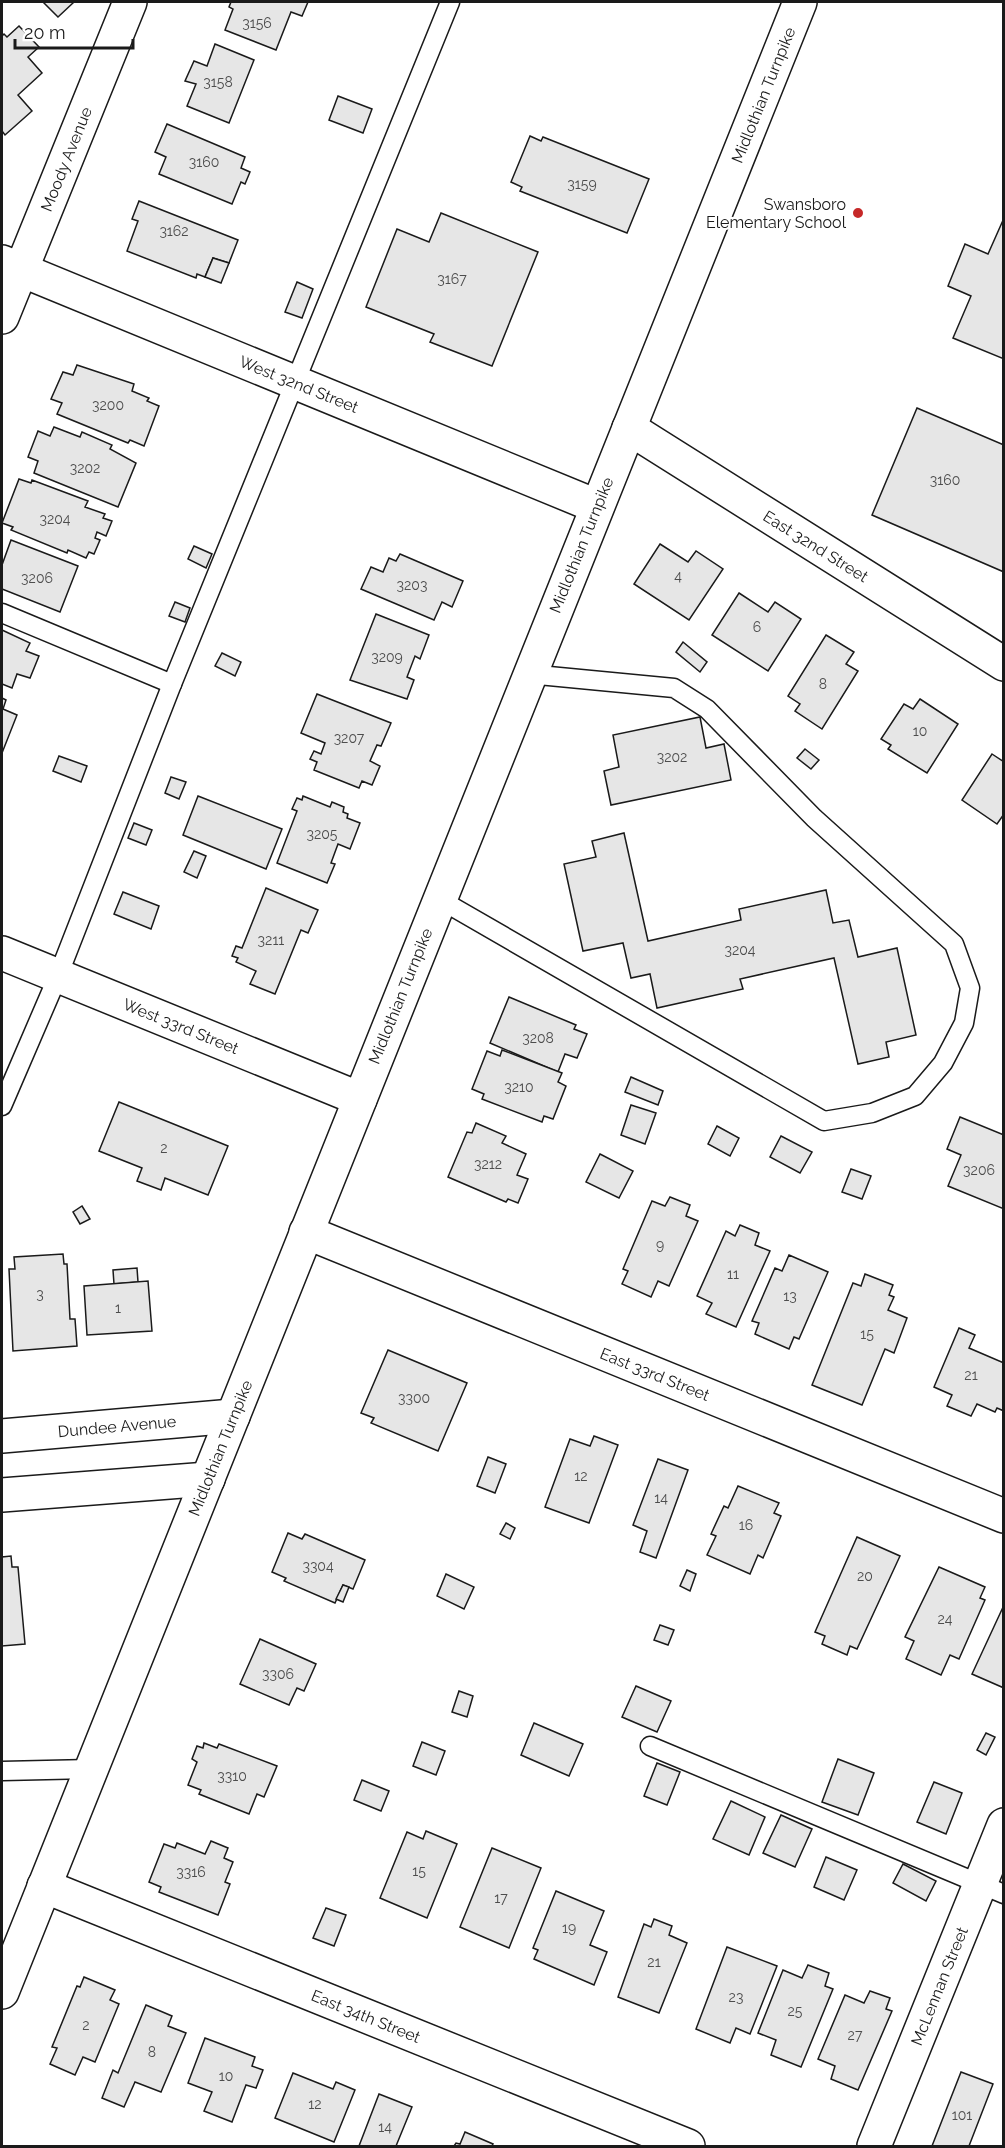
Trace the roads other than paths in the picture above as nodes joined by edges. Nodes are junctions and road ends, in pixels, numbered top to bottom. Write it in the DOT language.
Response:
graph roads {
  1 [pos="130,2"];
  2 [pos="450,2"];
  3 [pos="800,2"];
  4 [pos="11,266"];
  5 [pos="2,317"];
  6 [pos="296,383"];
  7 [pos="629,428"];
  8 [pos="596,506"];
  9 [pos="2,613"];
  10 [pos="1004,664"];
  11 [pos="528,674"];
  12 [pos="172,684"];
  13 [pos="439,899"];
  14 [pos="2,953"];
  15 [pos="58,976"];
  16 [pos="360,1099"];
  17 [pos="2,1106"];
  18 [pos="306,1232"];
  19 [pos="233,1416"];
  20 [pos="2,1436"];
  21 [pos="208,1479"];
  22 [pos="2,1495"];
  23 [pos="1004,1516"];
  24 [pos="650,1746"];
  25 [pos="91,1769"];
  26 [pos="2,1771"];
  27 [pos="1004,1825"];
  28 [pos="44,1886"];
  29 [pos="992,1889"];
  30 [pos="2,1992"];
  31 [pos="688,2146"];
  32 [pos="874,2146"];
  1 -- 4 [label="street, Moody Avenue"];
  2 -- 6 [label="lane"];
  3 -- 7 [label="street, Midlothian Turnpike"];
  4 -- 5 [label="street, Moody Avenue"];
  4 -- 6 [label="street, West 32nd Street"];
  6 -- 8 [label="street, West 32nd Street"];
  6 -- 12 [label="lane"];
  7 -- 8 [label="street, Midlothian Turnpike"];
  7 -- 10 [label="street, East 32nd Street"];
  8 -- 11 [label="street, Midlothian Turnpike"];
  9 -- 12 [label="lane"];
  11 -- 13 [label="street, Midlothian Turnpike"];
  11 -- 13 [label="lane"];
  12 -- 15 [label="lane"];
  13 -- 16 [label="street, Midlothian Turnpike"];
  14 -- 15 [label="street, West 33rd Street"];
  15 -- 16 [label="street, West 33rd Street"];
  15 -- 17 [label="lane"];
  16 -- 18 [label="street, Midlothian Turnpike"];
  18 -- 19 [label="street, Midlothian Turnpike"];
  18 -- 23 [label="street, East 33rd Street"];
  19 -- 20 [label="street, Dundee Avenue"];
  19 -- 21 [label="street, Midlothian Turnpike"];
  21 -- 22 [label="street"];
  21 -- 25 [label="street, Midlothian Turnpike"];
  24 -- 29 [label="lane"];
  25 -- 26 [label="lane"];
  25 -- 28 [label="street, Midlothian Turnpike"];
  27 -- 29 [label="street, McLennan Street"];
  28 -- 30 [label="street, Midlothian Turnpike"];
  28 -- 31 [label="street, East 34th Street"];
  29 -- 32 [label="street, McLennan Street"];
}
